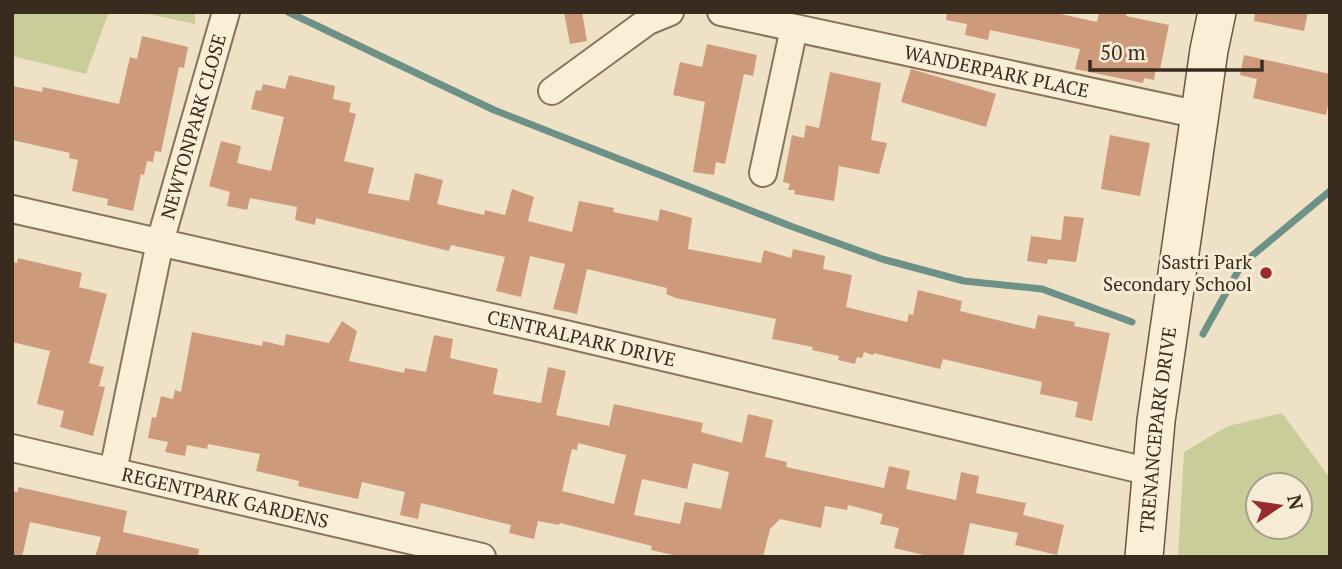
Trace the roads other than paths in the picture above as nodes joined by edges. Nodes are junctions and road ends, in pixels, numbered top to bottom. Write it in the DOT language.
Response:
graph roads {
  1 [pos="226,12"];
  2 [pos="670,12"];
  3 [pos="720,12"];
  4 [pos="1217,12"];
  5 [pos="794,28"];
  6 [pos="552,90"];
  7 [pos="1200,116"];
  8 [pos="763,173"];
  9 [pos="12,209"];
  10 [pos="160,242"];
  11 [pos="12,448"];
  12 [pos="113,471"];
  13 [pos="1151,472"];
  14 [pos="482,557"];
  15 [pos="1144,557"];
  1 -- 10 [label="street, NEWTONPARK CLOSE"];
  2 -- 6 [label="street"];
  3 -- 5 [label="street, WANDERPARK PLACE"];
  4 -- 7 [label="street, TRENANCEPARK DRIVE"];
  5 -- 7 [label="street, WANDERPARK PLACE"];
  5 -- 8 [label="street"];
  7 -- 13 [label="street, TRENANCEPARK DRIVE"];
  9 -- 10 [label="street, CENTRALPARK DRIVE"];
  10 -- 12 [label="street, REGENTPARK GARDENS"];
  10 -- 13 [label="street, CENTRALPARK DRIVE"];
  11 -- 12 [label="street"];
  12 -- 14 [label="street, REGENTPARK GARDENS"];
  13 -- 15 [label="street, TRENANCEPARK DRIVE"];
}
